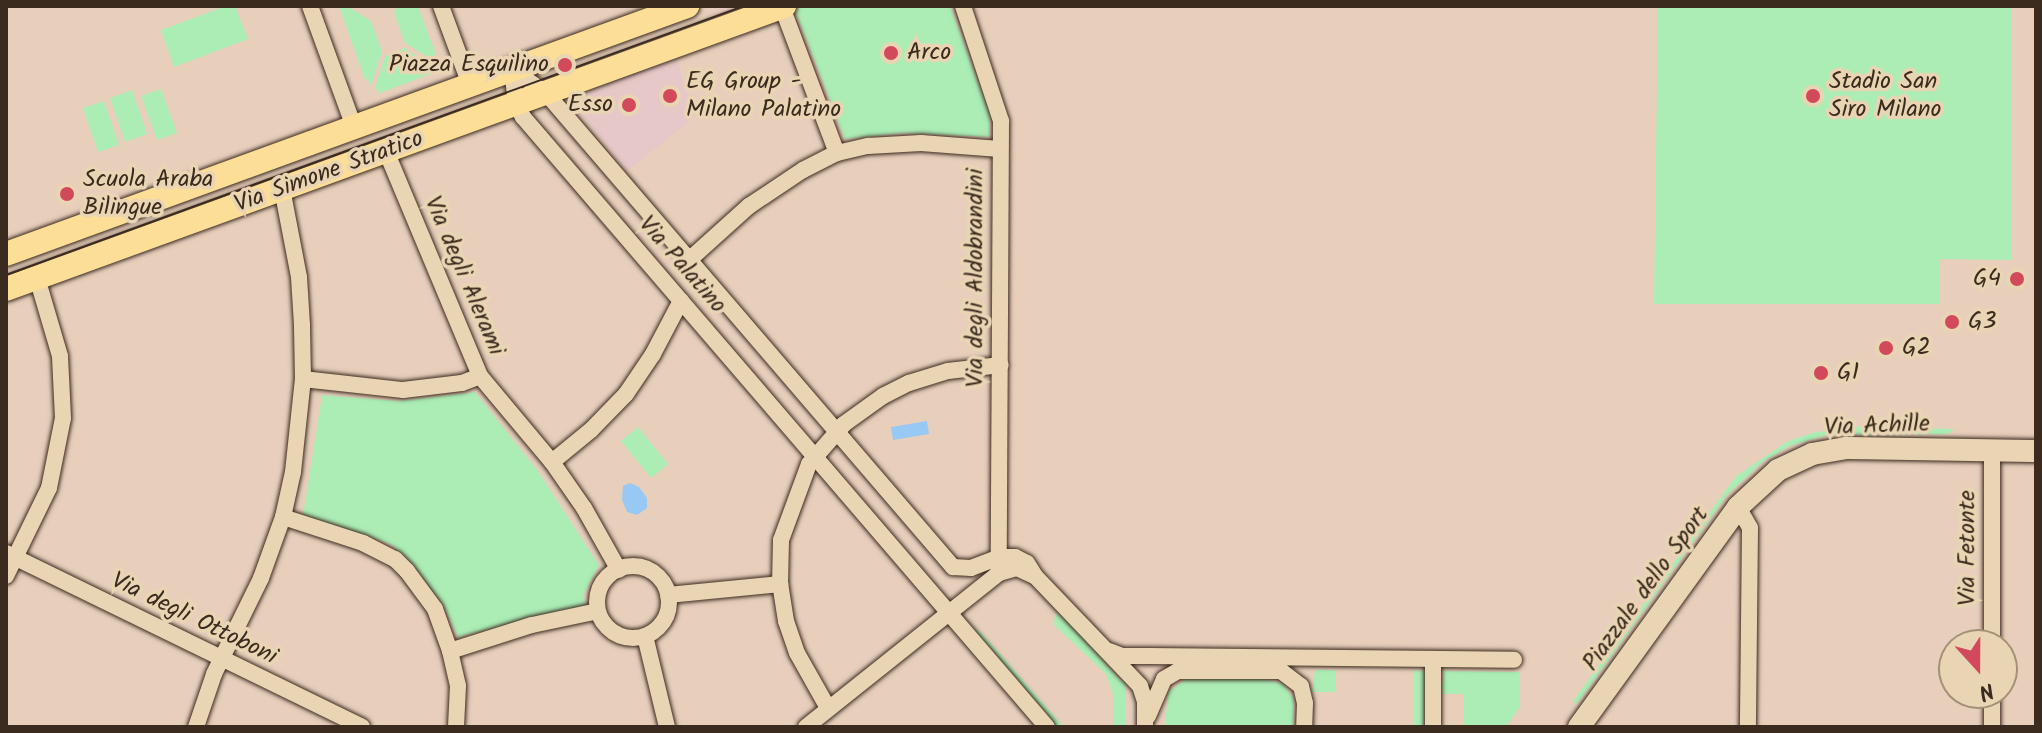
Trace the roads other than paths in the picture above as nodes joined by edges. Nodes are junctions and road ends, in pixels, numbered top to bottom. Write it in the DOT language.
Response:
graph roads {
  1 [pos="310,6"];
  2 [pos="441,6"];
  3 [pos="687,6"];
  4 [pos="783,6"];
  5 [pos="963,6"];
  6 [pos="512,70"];
  7 [pos="470,85"];
  8 [pos="546,93"];
  9 [pos="516,104"];
  10 [pos="354,127"];
  11 [pos="1000,149"];
  12 [pos="386,151"];
  13 [pos="837,153"];
  14 [pos="282,189"];
  15 [pos="6,254"];
  16 [pos="689,260"];
  17 [pos="37,278"];
  18 [pos="6,289"];
  19 [pos="681,301"];
  20 [pos="1001,365"];
  21 [pos="480,376"];
  22 [pos="303,379"];
  23 [pos="836,431"];
  24 [pos="1992,450"];
  25 [pos="2036,451"];
  26 [pos="814,456"];
  27 [pos="552,462"];
  28 [pos="1738,507"];
  29 [pos="283,517"];
  30 [pos="10,555"];
  31 [pos="999,565"];
  32 [pos="619,570"];
  33 [pos="6,576"];
  34 [pos="780,584"];
  35 [pos="668,595"];
  36 [pos="934,595"];
  37 [pos="963,601"];
  38 [pos="598,611"];
  39 [pos="950,614"];
  40 [pos="1992,629"];
  41 [pos="645,636"];
  42 [pos="1107,650"];
  43 [pos="450,651"];
  44 [pos="222,659"];
  45 [pos="1433,660"];
  46 [pos="1514,660"];
  47 [pos="828,708"];
  48 [pos="1145,726"];
  49 [pos="196,727"];
  50 [pos="362,727"];
  51 [pos="456,727"];
  52 [pos="667,727"];
  53 [pos="806,727"];
  54 [pos="1047,727"];
  55 [pos="1304,727"];
  56 [pos="1433,727"];
  57 [pos="1579,727"];
  58 [pos="1748,727"];
  1 -- 10 [label="street"];
  2 -- 7 [label="street"];
  3 -- 6 [label="main road, Via Simone Stratico"];
  4 -- 8 [label="main road, Via Simone Stratico"];
  4 -- 13 [label="street"];
  5 -- 11 [label="street, Via degli Aldobrandini"];
  6 -- 7 [label="main road, Via Simone Stratico"];
  6 -- 8 [label="street, Via Palatino"];
  6 -- 9 [label="street"];
  7 -- 10 [label="main road, Via Simone Stratico"];
  8 -- 9 [label="main road, Via Simone Stratico"];
  8 -- 16 [label="street, Via Palatino"];
  9 -- 12 [label="main road, Via Simone Stratico"];
  9 -- 19 [label="street, Via Palatino"];
  10 -- 15 [label="main road, Via Simone Stratico"];
  11 -- 13 [label="street"];
  11 -- 20 [label="street, Via degli Aldobrandini"];
  12 -- 14 [label="main road, Via Simone Stratico"];
  12 -- 21 [label="street, Via degli Alerami"];
  13 -- 16 [label="street"];
  14 -- 17 [label="main road, Via Simone Stratico"];
  14 -- 22 [label="street"];
  16 -- 23 [label="street, Via Palatino"];
  17 -- 18 [label="main road, Via Simone Stratico"];
  17 -- 30 [label="street"];
  19 -- 26 [label="street, Via Palatino"];
  19 -- 27 [label="street"];
  20 -- 23 [label="street"];
  20 -- 31 [label="street, Via degli Aldobrandini"];
  21 -- 22 [label="street"];
  21 -- 27 [label="street, Via degli Alerami"];
  22 -- 29 [label="street"];
  23 -- 26 [label="street"];
  23 -- 31 [label="street, Via Palatino"];
  24 -- 25 [label="street, Via Achille"];
  24 -- 28 [label="street, Via Achille"];
  24 -- 40 [label="street, Via Fetonte"];
  26 -- 34 [label="street"];
  26 -- 36 [label="street, Via Palatino"];
  27 -- 32 [label="street, Via degli Alerami"];
  28 -- 57 [label="street, Piazzale dello Sport"];
  28 -- 58 [label="street, Piazzale dello Sport"];
  29 -- 43 [label="street"];
  29 -- 44 [label="street"];
  30 -- 33 [label="street"];
  30 -- 44 [label="street, Via degli Ottoboni"];
  31 -- 37 [label="street"];
  31 -- 42 [label="street"];
  32 -- 35 [label="street"];
  32 -- 38 [label="street"];
  34 -- 35 [label="street"];
  34 -- 47 [label="street"];
  35 -- 41 [label="street"];
  36 -- 37 [label="street"];
  36 -- 39 [label="street, Via Palatino"];
  37 -- 39 [label="street"];
  38 -- 41 [label="street"];
  38 -- 43 [label="street"];
  39 -- 47 [label="street"];
  39 -- 54 [label="street"];
  41 -- 52 [label="street"];
  42 -- 45 [label="street"];
  42 -- 48 [label="street"];
  43 -- 51 [label="street"];
  44 -- 49 [label="street"];
  44 -- 50 [label="street, Via degli Ottoboni"];
  45 -- 46 [label="street"];
  45 -- 56 [label="street"];
  47 -- 53 [label="street"];
  48 -- 55 [label="street"];
}
